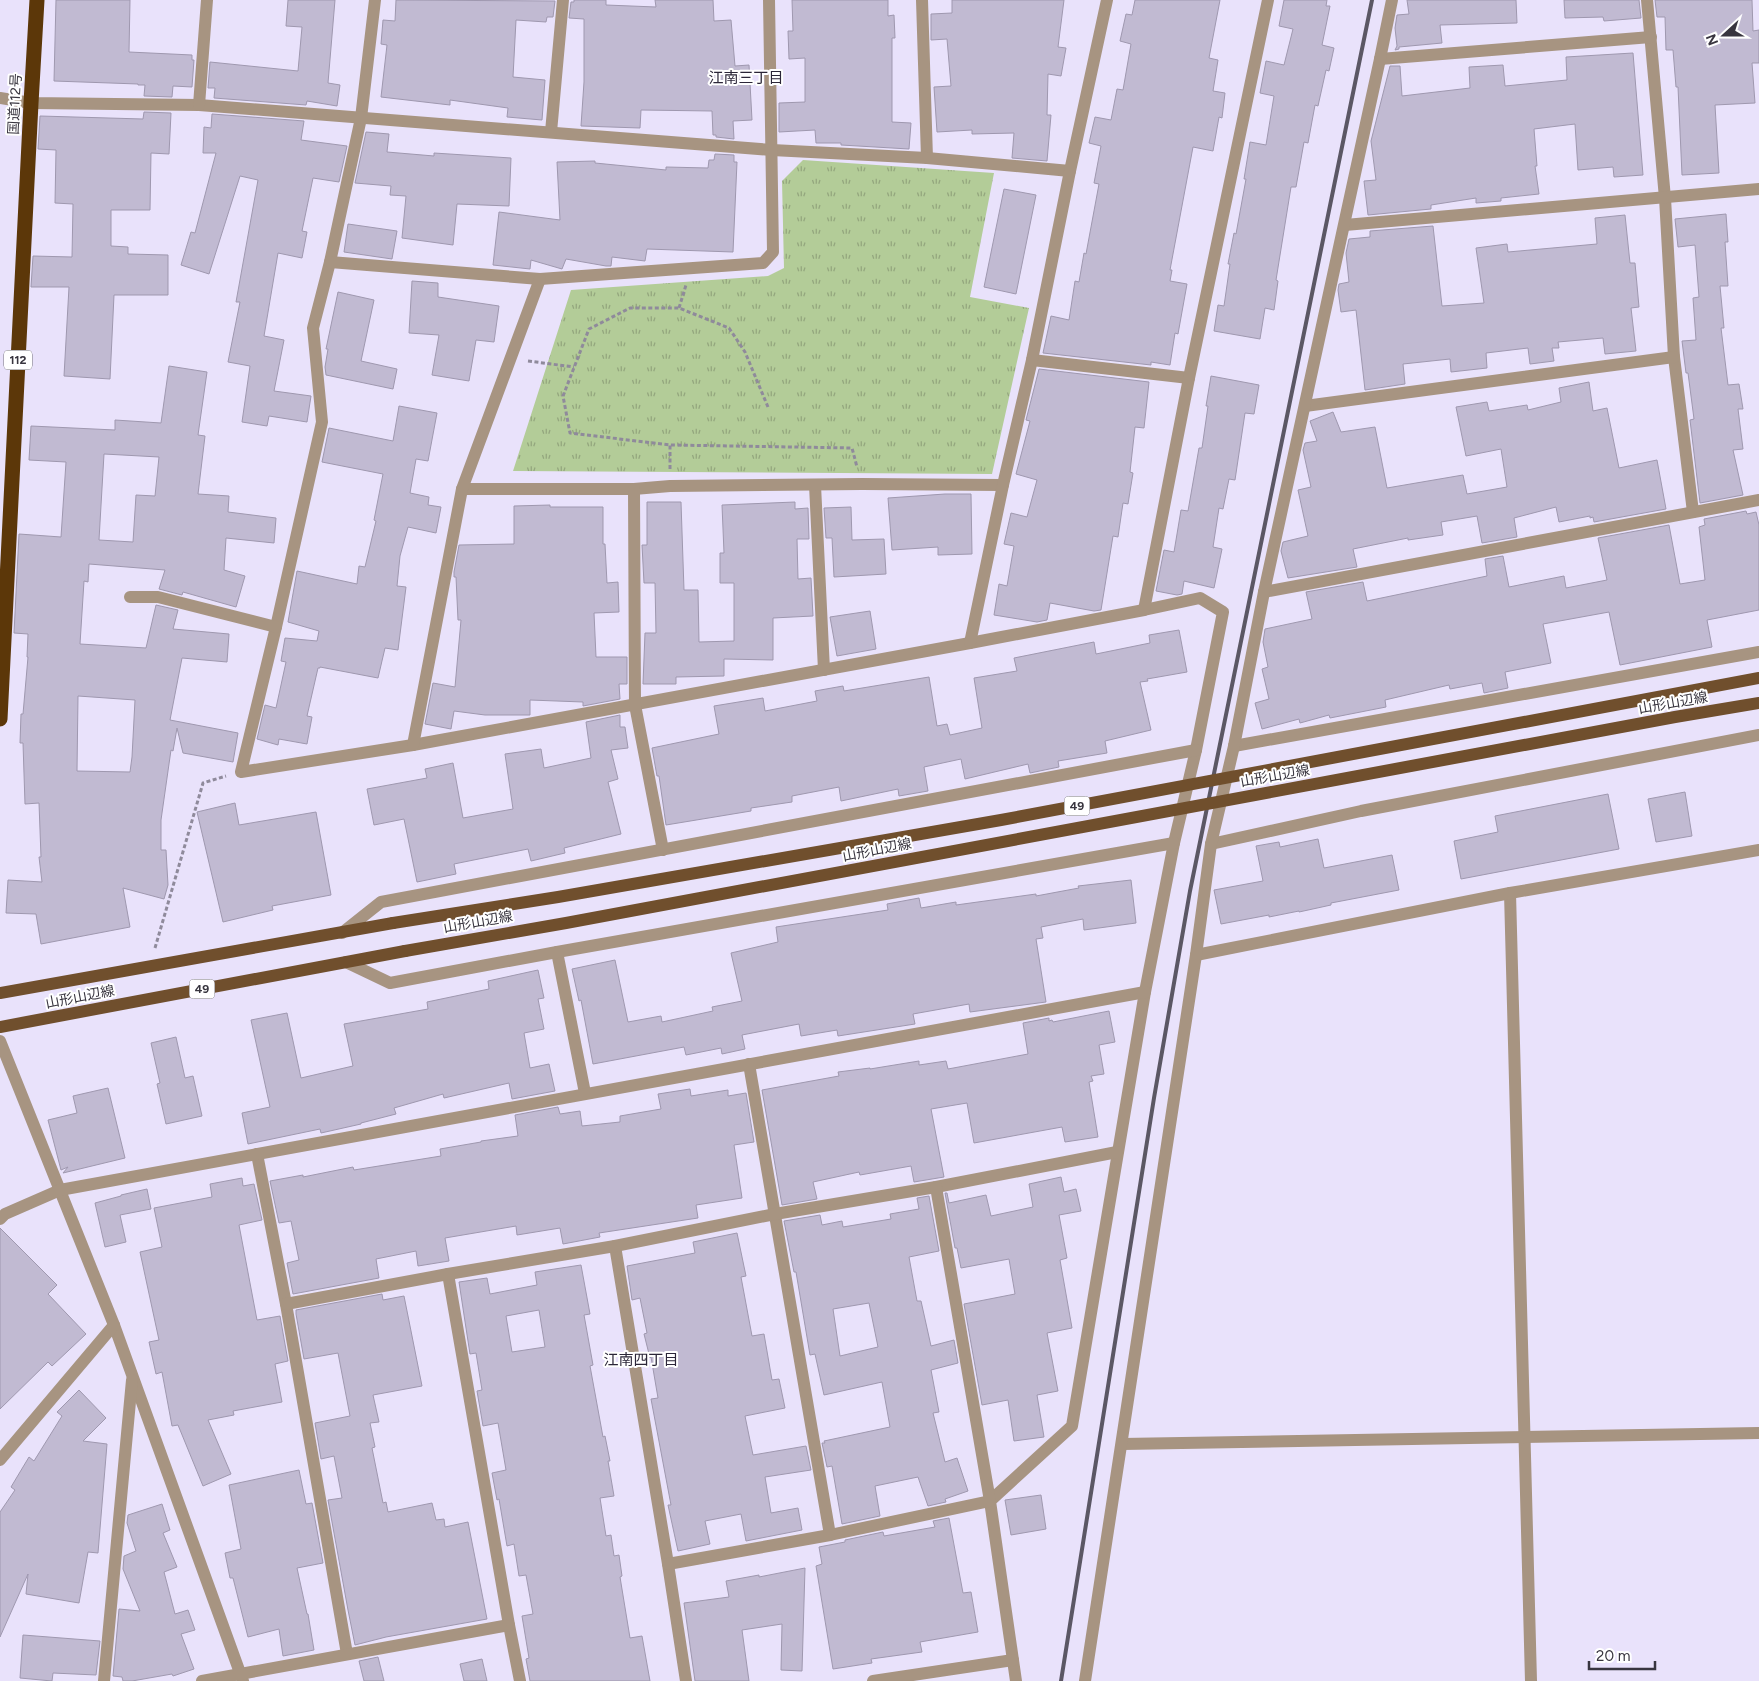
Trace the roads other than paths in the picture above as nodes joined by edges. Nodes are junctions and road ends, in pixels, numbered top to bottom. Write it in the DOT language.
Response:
graph roads {
  1 [pos="37,0"];
  2 [pos="208,0"];
  3 [pos="375,0"];
  4 [pos="563,0"];
  5 [pos="769,0"];
  6 [pos="922,0"];
  7 [pos="1107,0"];
  8 [pos="1268,0"];
  9 [pos="1392,0"];
  10 [pos="1647,0"];
  11 [pos="1650,36"];
  12 [pos="1380,59"];
  13 [pos="0,98"];
  14 [pos="31,103"];
  15 [pos="199,105"];
  16 [pos="361,118"];
  17 [pos="551,132"];
  18 [pos="772,150"];
  19 [pos="927,158"];
  20 [pos="1070,171"];
  21 [pos="1759,190"];
  22 [pos="1665,198"];
  23 [pos="1345,224"];
  24 [pos="330,262"];
  25 [pos="540,279"];
  26 [pos="1674,357"];
  27 [pos="1032,360"];
  28 [pos="1189,378"];
  29 [pos="1305,406"];
  30 [pos="815,485"];
  31 [pos="1003,485"];
  32 [pos="462,489"];
  33 [pos="634,489"];
  34 [pos="1759,500"];
  35 [pos="1693,512"];
  36 [pos="1264,592"];
  37 [pos="130,597"];
  38 [pos="1144,610"];
  39 [pos="276,627"];
  40 [pos="970,643"];
  41 [pos="1759,652"];
  42 [pos="824,670"];
  43 [pos="1759,678"];
  44 [pos="1759,703"];
  45 [pos="635,704"];
  46 [pos="0,710"];
  47 [pos="1759,735"];
  48 [pos="413,746"];
  49 [pos="1234,746"];
  50 [pos="1196,750"];
  51 [pos="1174,843"];
  52 [pos="1212,844"];
  53 [pos="663,850"];
  54 [pos="1759,850"];
  55 [pos="1510,893"];
  56 [pos="342,933"];
  57 [pos="557,952"];
  58 [pos="1196,955"];
  59 [pos="346,962"];
  60 [pos="1145,992"];
  61 [pos="0,994"];
  62 [pos="0,1027"];
  63 [pos="0,1041"];
  64 [pos="749,1064"];
  65 [pos="584,1093"];
  66 [pos="1118,1152"];
  67 [pos="257,1154"];
  68 [pos="936,1187"];
  69 [pos="60,1190"];
  70 [pos="775,1214"];
  71 [pos="0,1219"];
  72 [pos="615,1246"];
  73 [pos="448,1274"];
  74 [pos="286,1304"];
  75 [pos="114,1325"];
  76 [pos="132,1375"];
  77 [pos="1759,1433"];
  78 [pos="1526,1438"];
  79 [pos="1122,1444"];
  80 [pos="0,1460"];
  81 [pos="990,1501"];
  82 [pos="830,1535"];
  83 [pos="668,1564"];
  84 [pos="509,1625"];
  85 [pos="347,1654"];
  86 [pos="1013,1660"];
  87 [pos="242,1678"];
  88 [pos="104,1681"];
  89 [pos="202,1681"];
  90 [pos="520,1681"];
  91 [pos="686,1681"];
  92 [pos="873,1681"];
  93 [pos="1016,1681"];
  94 [pos="1085,1681"];
  95 [pos="1532,1681"];
  1 -- 14 [label="highway, 国道112号 / 112"];
  2 -- 15 [label="street"];
  3 -- 16 [label="street"];
  4 -- 17 [label="street"];
  5 -- 18 [label="street"];
  6 -- 19 [label="street"];
  7 -- 20 [label="street"];
  8 -- 28 [label="street"];
  9 -- 12 [label="street"];
  10 -- 11 [label="street"];
  11 -- 12 [label="street"];
  11 -- 22 [label="street"];
  12 -- 23 [label="street"];
  13 -- 14 [label="street"];
  14 -- 15 [label="street"];
  14 -- 46 [label="highway, 国道112号 / 112"];
  15 -- 16 [label="street"];
  16 -- 17 [label="street"];
  16 -- 24 [label="street"];
  17 -- 18 [label="street"];
  18 -- 19 [label="street"];
  18 -- 25 [label="street"];
  19 -- 20 [label="street"];
  20 -- 27 [label="street"];
  21 -- 22 [label="street"];
  22 -- 23 [label="street"];
  22 -- 26 [label="street"];
  23 -- 29 [label="street"];
  24 -- 25 [label="street"];
  24 -- 39 [label="street"];
  25 -- 32 [label="street"];
  26 -- 29 [label="street"];
  26 -- 35 [label="street"];
  27 -- 28 [label="street"];
  27 -- 31 [label="street"];
  28 -- 38 [label="street"];
  29 -- 36 [label="street"];
  30 -- 31 [label="street"];
  30 -- 33 [label="street"];
  30 -- 42 [label="street"];
  31 -- 40 [label="street"];
  32 -- 33 [label="street"];
  32 -- 48 [label="street"];
  33 -- 45 [label="street"];
  34 -- 35 [label="street"];
  35 -- 36 [label="street"];
  36 -- 49 [label="street"];
  37 -- 39 [label="street"];
  38 -- 40 [label="street"];
  38 -- 50 [label="street"];
  39 -- 48 [label="street"];
  40 -- 42 [label="street"];
  41 -- 49 [label="street"];
  42 -- 45 [label="street"];
  43 -- 56 [label="main road, 山形山辺線 / 49, bridge"];
  44 -- 59 [label="main road, 山形山辺線 / 49, bridge"];
  45 -- 48 [label="street"];
  45 -- 53 [label="street"];
  47 -- 52 [label="street"];
  49 -- 52 [label="street"];
  50 -- 51 [label="street"];
  50 -- 53 [label="street"];
  51 -- 57 [label="street"];
  51 -- 60 [label="street"];
  52 -- 58 [label="street"];
  53 -- 56 [label="street"];
  54 -- 55 [label="street"];
  55 -- 58 [label="street"];
  55 -- 78 [label="street"];
  56 -- 61 [label="main road, 山形山辺線 / 49"];
  57 -- 59 [label="street"];
  57 -- 65 [label="street"];
  58 -- 79 [label="street"];
  59 -- 62 [label="main road, 山形山辺線 / 49"];
  60 -- 64 [label="street"];
  60 -- 66 [label="street"];
  63 -- 69 [label="street"];
  64 -- 65 [label="street"];
  64 -- 70 [label="street"];
  65 -- 67 [label="street"];
  66 -- 68 [label="street"];
  66 -- 81 [label="street"];
  67 -- 69 [label="street"];
  67 -- 74 [label="street"];
  68 -- 70 [label="street"];
  68 -- 81 [label="street"];
  69 -- 71 [label="street"];
  69 -- 75 [label="street"];
  70 -- 72 [label="street"];
  70 -- 82 [label="street"];
  72 -- 73 [label="street"];
  72 -- 83 [label="street"];
  73 -- 74 [label="street"];
  73 -- 84 [label="street"];
  74 -- 85 [label="street"];
  75 -- 76 [label="street"];
  75 -- 80 [label="street"];
  76 -- 87 [label="street"];
  76 -- 88 [label="street"];
  77 -- 78 [label="street"];
  78 -- 79 [label="street"];
  78 -- 95 [label="street"];
  79 -- 94 [label="street"];
  81 -- 82 [label="street"];
  81 -- 86 [label="street"];
  82 -- 83 [label="street"];
  83 -- 91 [label="street"];
  84 -- 85 [label="street"];
  84 -- 90 [label="street"];
  85 -- 87 [label="street"];
  86 -- 92 [label="street"];
  86 -- 93 [label="street"];
  87 -- 89 [label="street"];
}
